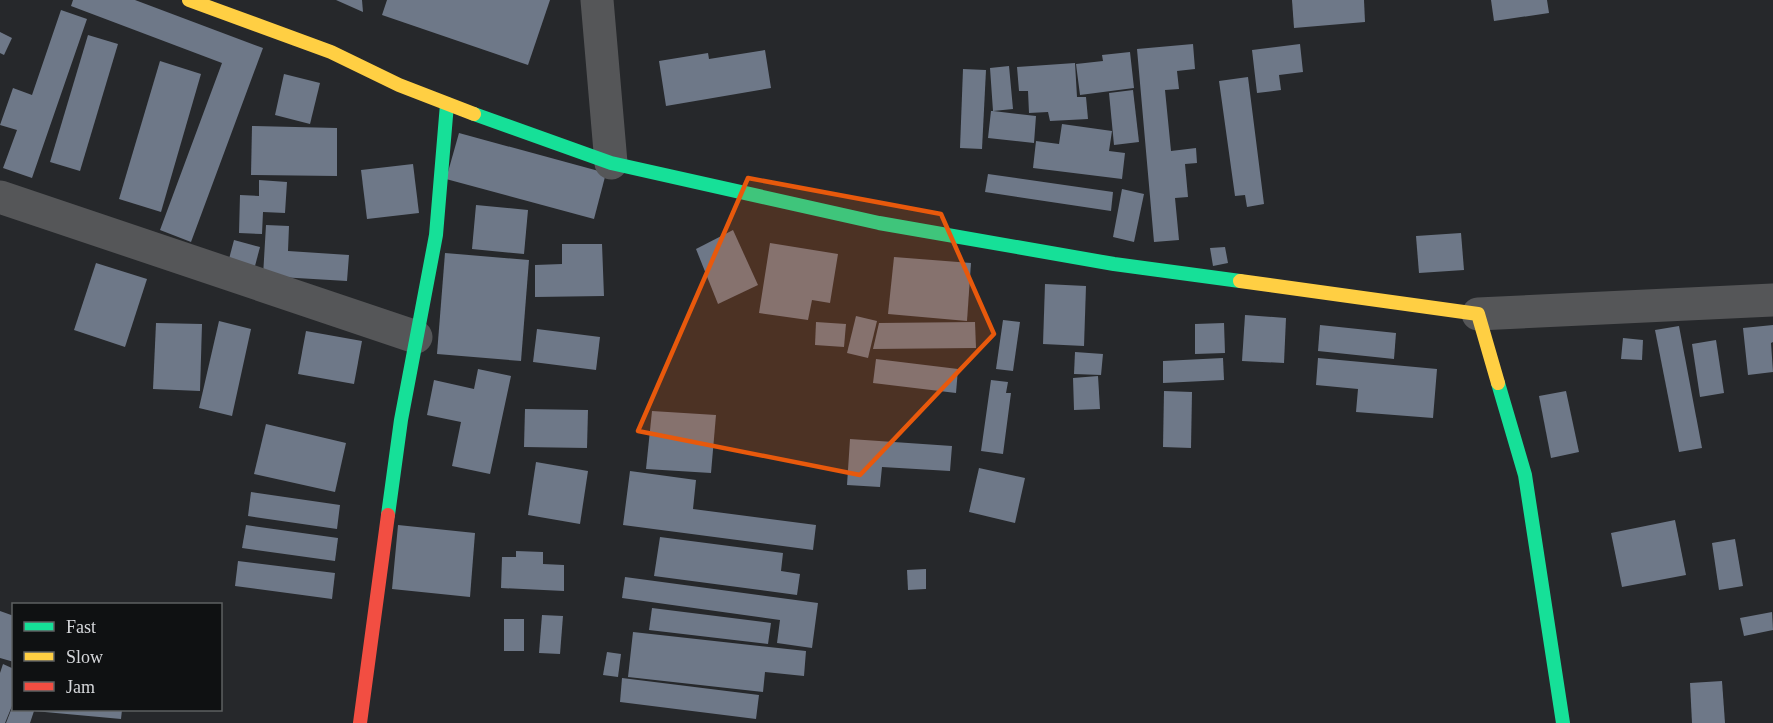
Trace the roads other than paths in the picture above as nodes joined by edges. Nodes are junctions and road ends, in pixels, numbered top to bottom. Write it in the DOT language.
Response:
graph roads {
  1 [pos="189,0"];
  2 [pos="597,0"];
  3 [pos="447,104"];
  4 [pos="611,163"];
  5 [pos="1,201"];
  6 [pos="1773,300"];
  7 [pos="1478,314"];
  8 [pos="416,337"];
  9 [pos="360,723"];
  10 [pos="1563,723"];
  1 -- 3 [label="street"];
  2 -- 4 [label="street"];
  3 -- 4 [label="street"];
  3 -- 8 [label="street"];
  4 -- 7 [label="street"];
  5 -- 8 [label="street"];
  6 -- 7 [label="street"];
  7 -- 10 [label="street"];
  8 -- 9 [label="street"];
}
